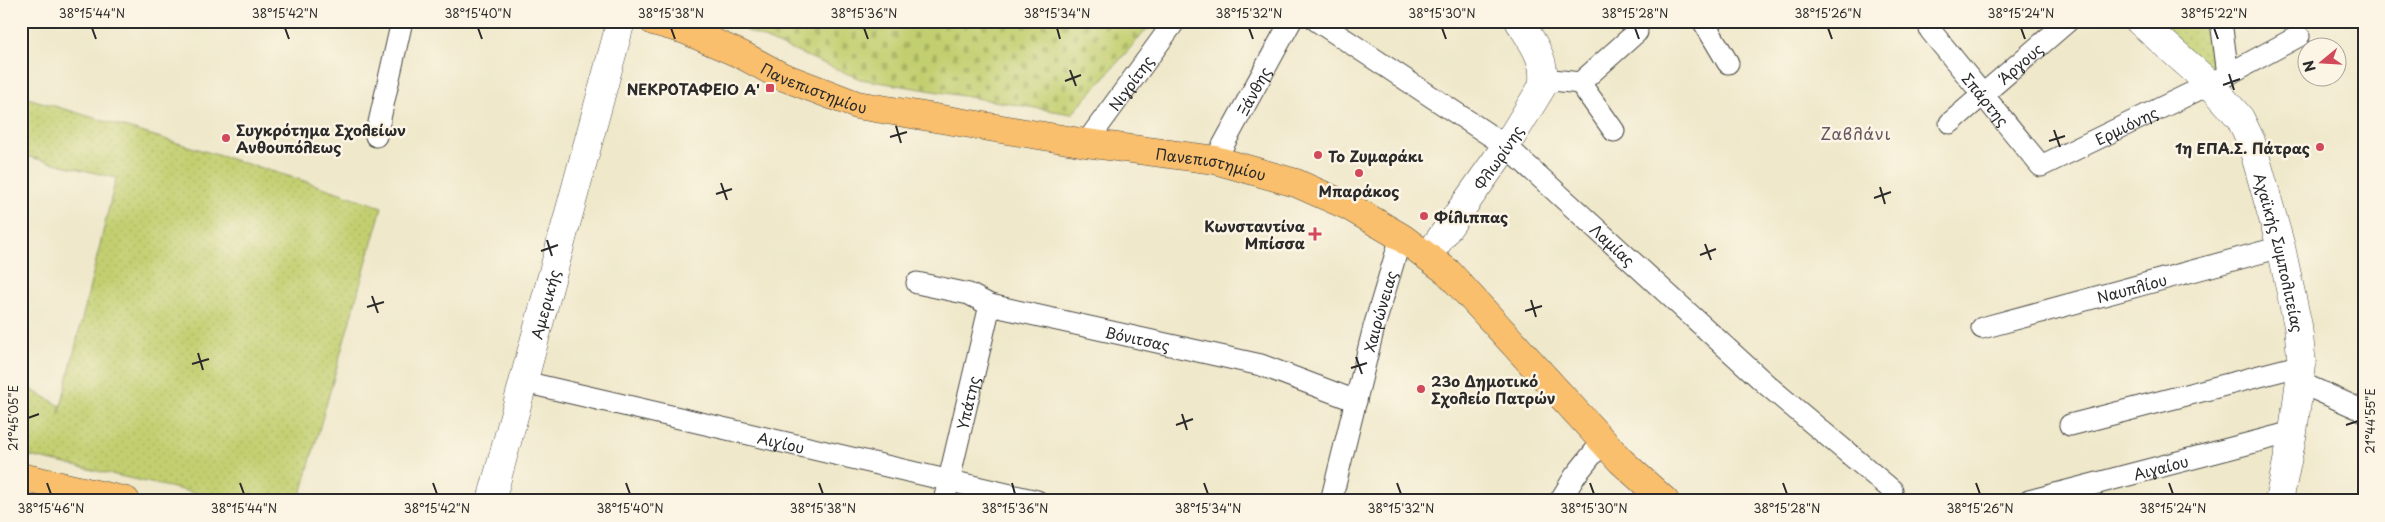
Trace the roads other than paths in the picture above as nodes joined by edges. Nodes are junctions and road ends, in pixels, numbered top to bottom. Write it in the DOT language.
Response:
graph roads {
  1 [pos="402,21"];
  2 [pos="621,21"];
  3 [pos="653,21"];
  4 [pos="1175,21"];
  5 [pos="1291,21"];
  6 [pos="1317,21"];
  7 [pos="1519,21"];
  8 [pos="1703,21"];
  9 [pos="2068,21"];
  10 [pos="2139,21"];
  11 [pos="2221,21"];
  12 [pos="1930,30"];
  13 [pos="1637,32"];
  14 [pos="2299,36"];
  15 [pos="1728,63"];
  16 [pos="1544,78"];
  17 [pos="2219,80"];
  18 [pos="1580,83"];
  19 [pos="1984,94"];
  20 [pos="1950,123"];
  21 [pos="1614,131"];
  22 [pos="376,136"];
  23 [pos="1086,143"];
  24 [pos="1506,146"];
  25 [pos="1215,160"];
  26 [pos="2041,166"];
  27 [pos="1401,237"];
  28 [pos="2281,247"];
  29 [pos="1428,256"];
  30 [pos="917,282"];
  31 [pos="990,305"];
  32 [pos="1982,328"];
  33 [pos="2302,374"];
  34 [pos="524,382"];
  35 [pos="1356,401"];
  36 [pos="2364,411"];
  37 [pos="2070,425"];
  38 [pos="2293,432"];
  39 [pos="1603,441"];
  40 [pos="21,477"];
  41 [pos="946,490"];
  42 [pos="1892,490"];
  43 [pos="1659,498"];
  44 [pos="126,501"];
  45 [pos="491,501"];
  46 [pos="1037,501"];
  47 [pos="1331,501"];
  48 [pos="1560,501"];
  49 [pos="2029,501"];
  50 [pos="2280,501"];
  1 -- 22 [label="street"];
  2 -- 34 [label="street, Αμερικής"];
  3 -- 23 [label="main road, Πανεπιστημίου"];
  4 -- 23 [label="street, Νιγρίτης"];
  5 -- 25 [label="street, Ξάνθης"];
  6 -- 24 [label="street, Λαμίας"];
  7 -- 16 [label="street"];
  8 -- 15 [label="street"];
  9 -- 19 [label="street, Άργους"];
  10 -- 17 [label="street, Αχαϊκής Συμπολιτείας"];
  11 -- 17 [label="street"];
  12 -- 19 [label="street, Σπάρτης"];
  13 -- 18 [label="street"];
  14 -- 17 [label="street, Ερμιόνης"];
  16 -- 18 [label="street"];
  16 -- 24 [label="street, Φλωρίνης"];
  17 -- 26 [label="street, Ερμιόνης"];
  17 -- 28 [label="street, Αχαϊκής Συμπολιτείας"];
  18 -- 21 [label="street"];
  19 -- 20 [label="street, Άργους"];
  19 -- 26 [label="street, Σπάρτης"];
  23 -- 25 [label="main road, Πανεπιστημίου"];
  24 -- 29 [label="street, Φλωρίνης"];
  24 -- 42 [label="street, Λαμίας"];
  25 -- 27 [label="main road, Πανεπιστημίου"];
  27 -- 29 [label="main road, Πανεπιστημίου"];
  27 -- 35 [label="street, Χαιρώνειας"];
  28 -- 32 [label="street, Ναυπλίου"];
  28 -- 33 [label="street, Αχαϊκής Συμπολιτείας"];
  29 -- 39 [label="main road, Πανεπιστημίου"];
  30 -- 31 [label="street, Βόνιτσας"];
  31 -- 35 [label="street, Βόνιτσας"];
  31 -- 41 [label="street, Υπάτης"];
  33 -- 36 [label="street"];
  33 -- 37 [label="street"];
  33 -- 38 [label="street, Αχαϊκής Συμπολιτείας"];
  34 -- 41 [label="street, Αιγίου"];
  34 -- 45 [label="street, Αμερικής"];
  35 -- 47 [label="street, Χαιρώνειας"];
  38 -- 49 [label="street, Αιγαίου"];
  38 -- 50 [label="street, Αχαϊκής Συμπολιτείας"];
  39 -- 43 [label="main road, Πανεπιστημίου"];
  39 -- 48 [label="street"];
  40 -- 44 [label="main road"];
  41 -- 46 [label="street, Αιγίου"];
}
